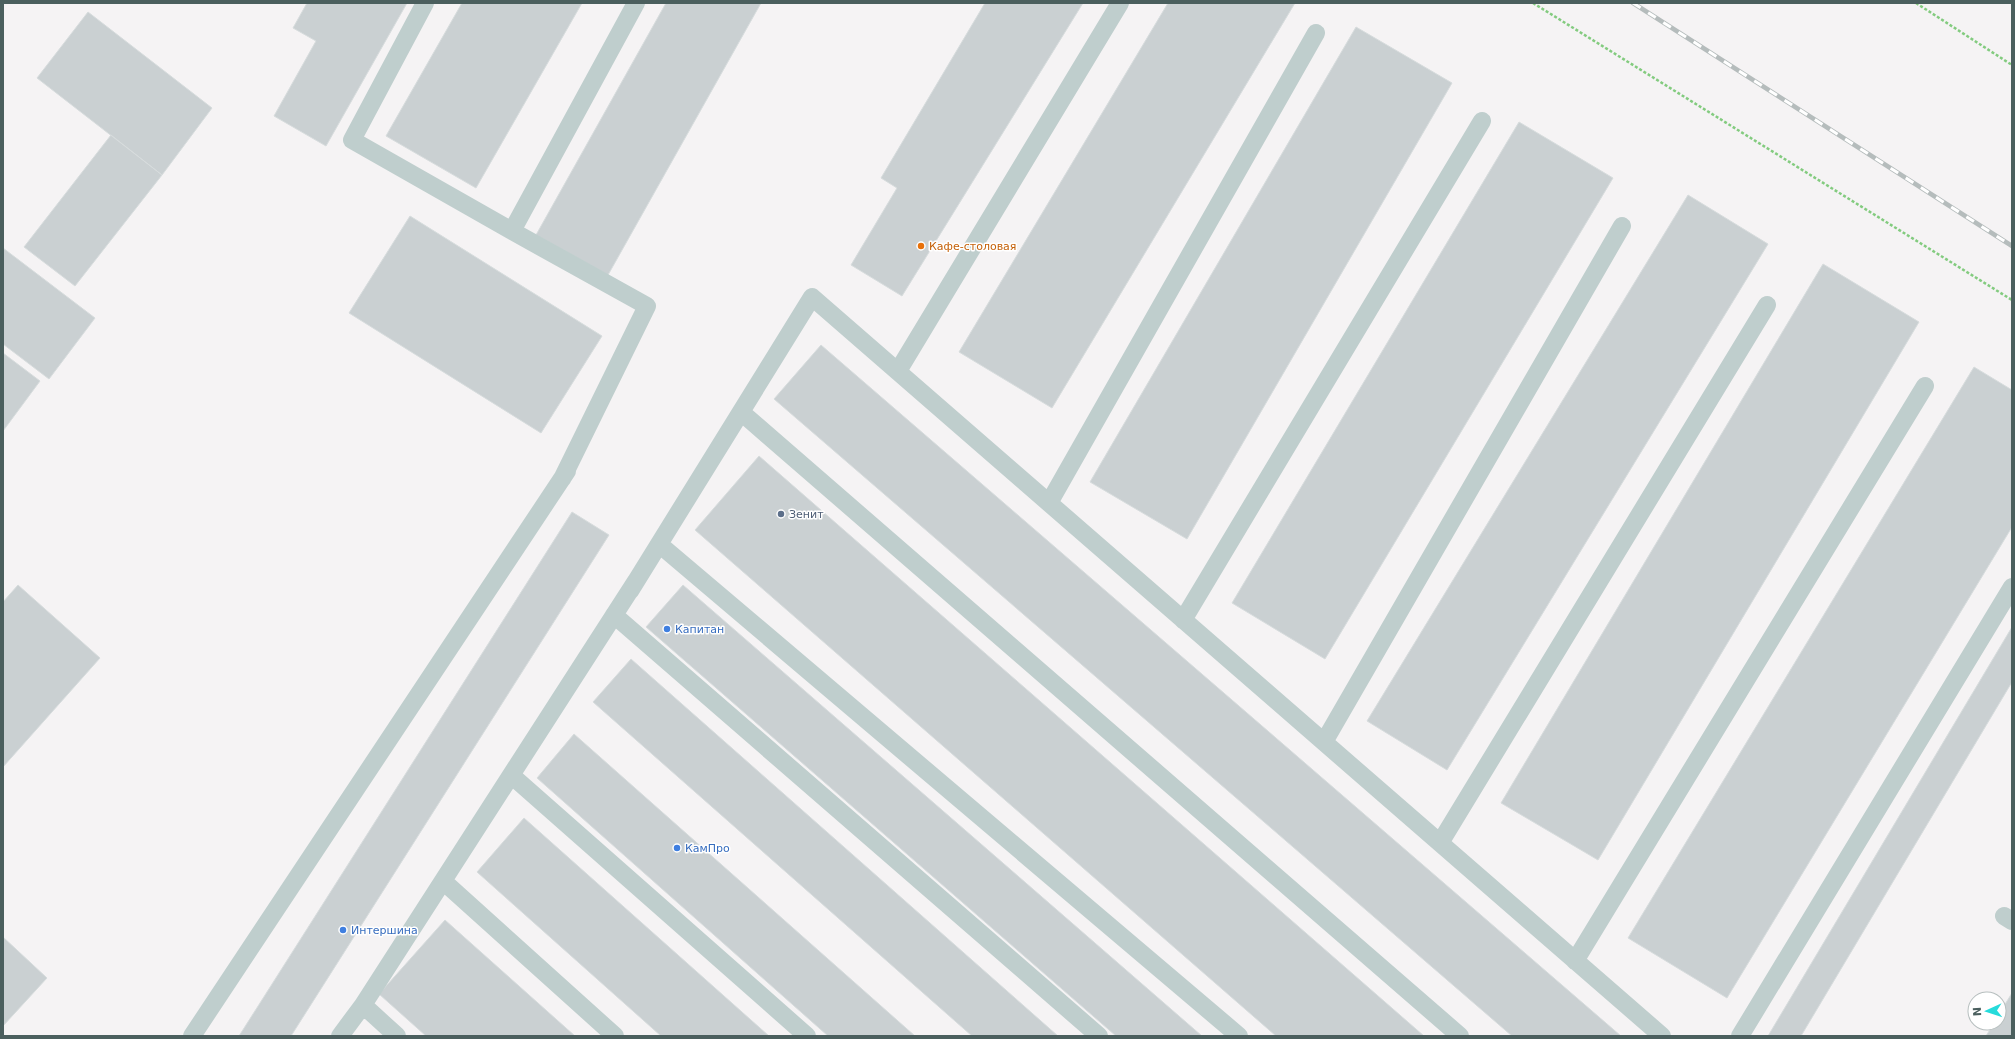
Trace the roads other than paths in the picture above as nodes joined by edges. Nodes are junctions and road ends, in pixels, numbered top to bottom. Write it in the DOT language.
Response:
graph roads {
  1 [pos="425,3"];
  2 [pos="636,3"];
  3 [pos="1120,3"];
  4 [pos="1316,32"];
  5 [pos="1482,121"];
  6 [pos="1622,226"];
  7 [pos="512,231"];
  8 [pos="1767,305"];
  9 [pos="898,371"];
  10 [pos="1926,386"];
  11 [pos="741,412"];
  12 [pos="1049,503"];
  13 [pos="659,544"];
  14 [pos="2012,587"];
  15 [pos="614,615"];
  16 [pos="1183,620"];
  17 [pos="1324,742"];
  18 [pos="511,775"];
  19 [pos="1440,843"];
  20 [pos="443,881"];
  21 [pos="1576,961"];
  22 [pos="363,1005"];
  23 [pos="192,1036"];
  24 [pos="340,1036"];
  25 [pos="397,1036"];
  26 [pos="615,1036"];
  27 [pos="807,1036"];
  28 [pos="1099,1036"];
  29 [pos="1239,1036"];
  30 [pos="1460,1036"];
  31 [pos="1662,1036"];
  32 [pos="1740,1036"];
  1 -- 7 [label="lane"];
  2 -- 7 [label="lane"];
  3 -- 9 [label="lane"];
  4 -- 12 [label="lane"];
  5 -- 16 [label="lane"];
  6 -- 17 [label="lane"];
  7 -- 23 [label="lane"];
  8 -- 19 [label="lane"];
  9 -- 11 [label="lane"];
  9 -- 12 [label="lane"];
  10 -- 21 [label="lane"];
  11 -- 13 [label="lane"];
  11 -- 30 [label="lane"];
  12 -- 16 [label="lane"];
  13 -- 15 [label="lane"];
  13 -- 29 [label="lane"];
  14 -- 32 [label="lane"];
  15 -- 18 [label="lane"];
  15 -- 28 [label="lane"];
  16 -- 17 [label="lane"];
  17 -- 19 [label="lane"];
  18 -- 20 [label="lane"];
  18 -- 27 [label="lane"];
  19 -- 21 [label="lane"];
  20 -- 22 [label="lane"];
  20 -- 26 [label="lane"];
  21 -- 31 [label="lane"];
  22 -- 24 [label="lane"];
  22 -- 25 [label="lane"];
}
